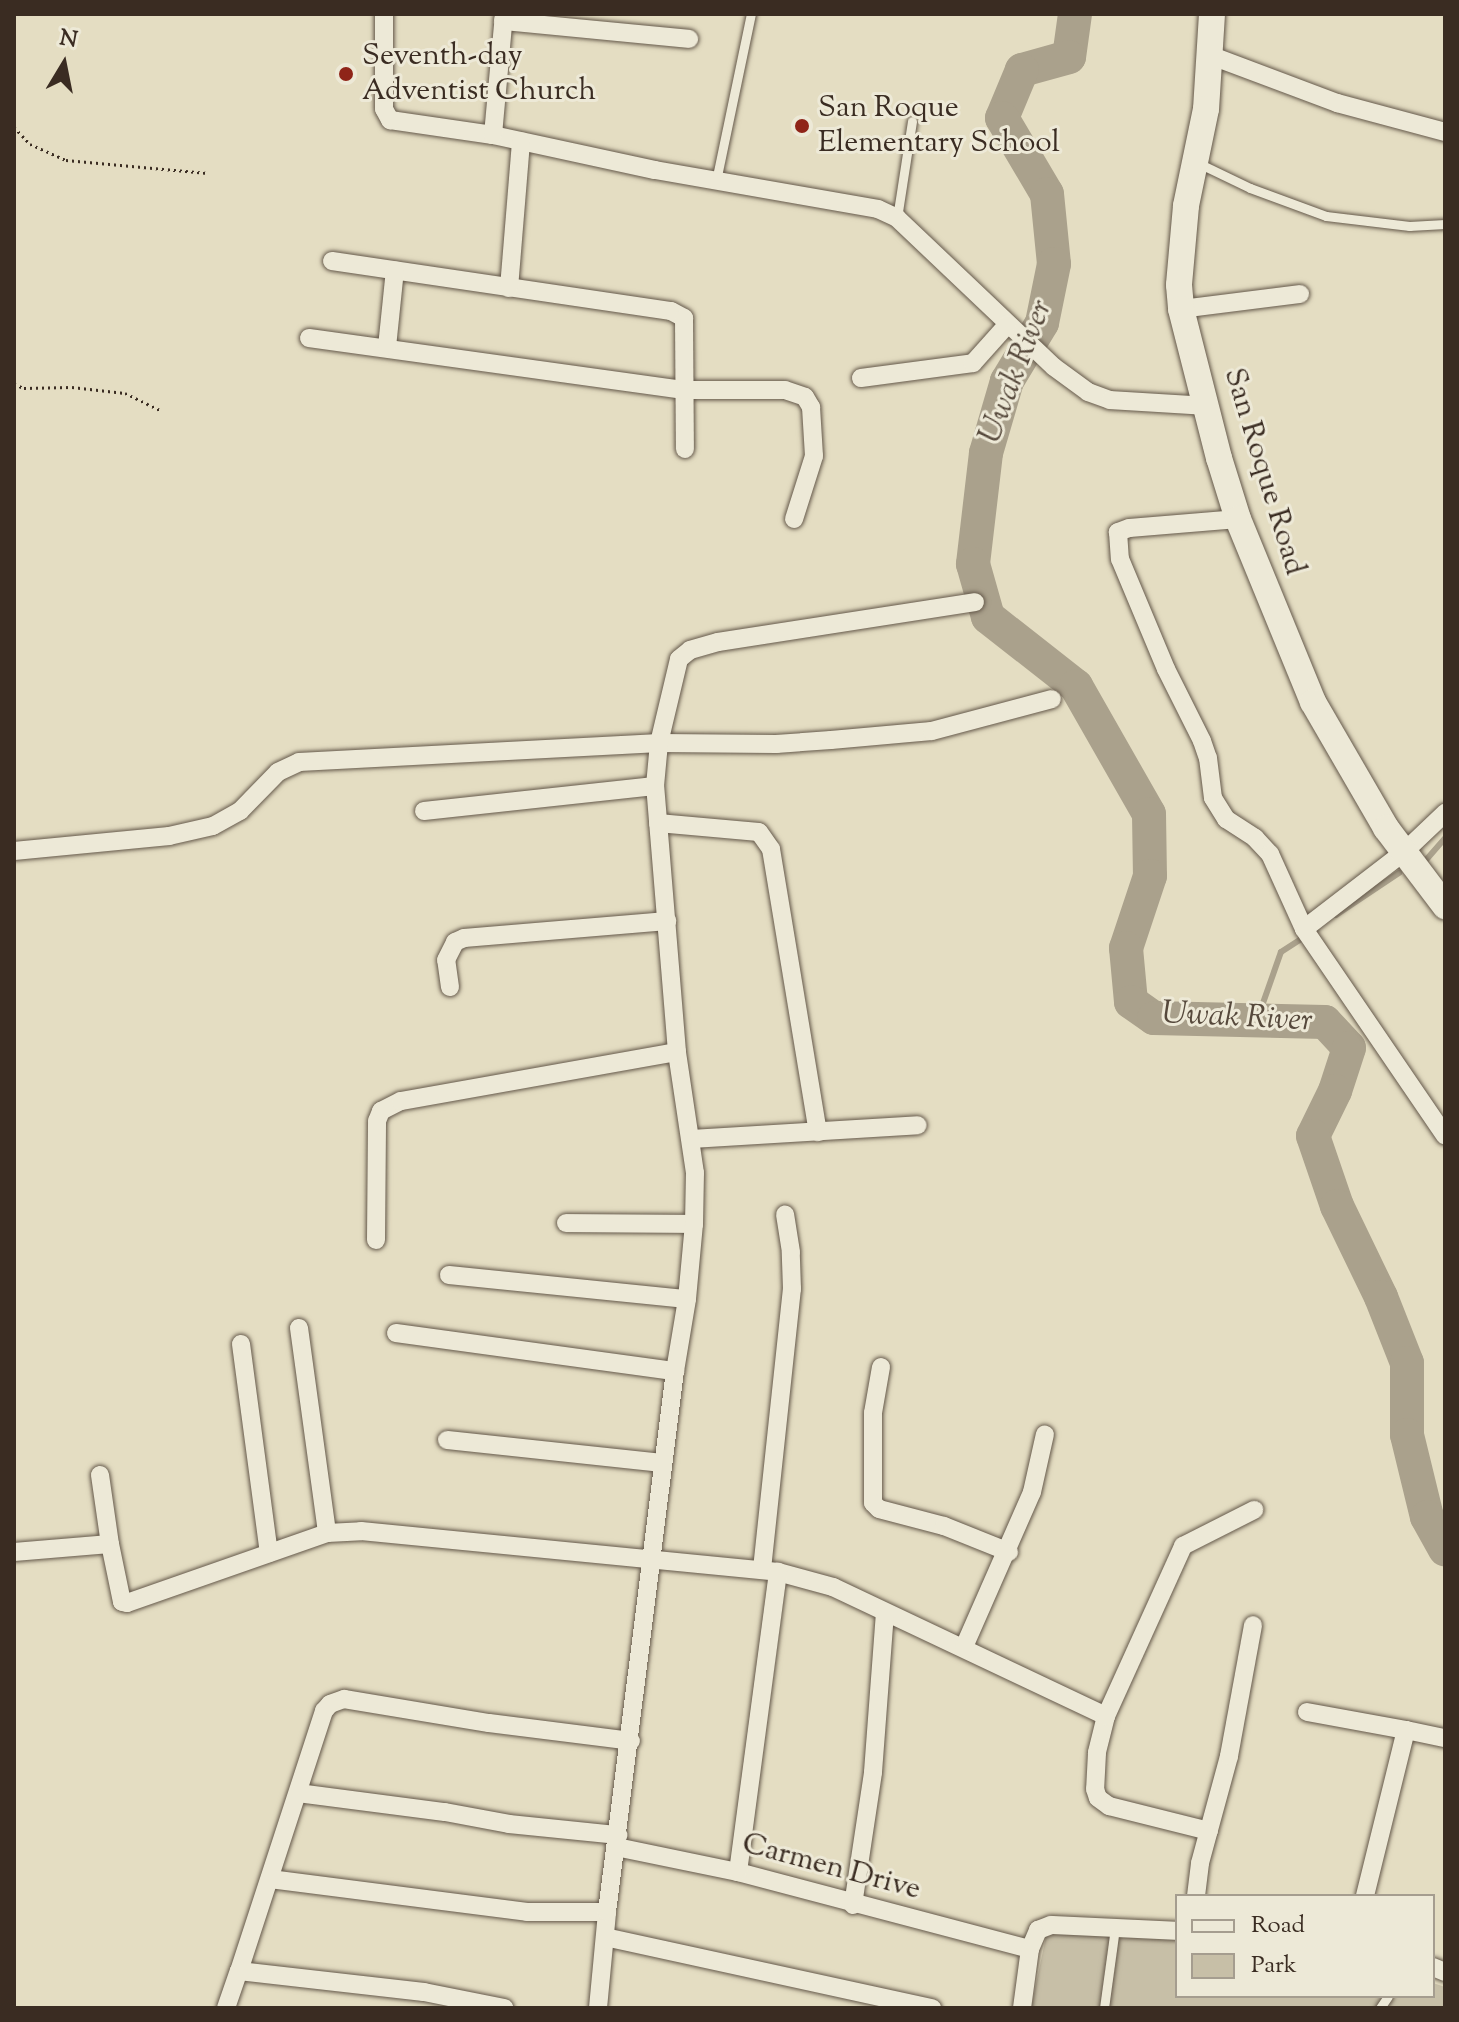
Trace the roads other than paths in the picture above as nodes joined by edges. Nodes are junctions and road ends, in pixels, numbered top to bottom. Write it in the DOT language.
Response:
graph roads {
  1 [pos="384,14"];
  2 [pos="751,14"];
  3 [pos="1212,14"];
  4 [pos="504,18"];
  5 [pos="689,39"];
  6 [pos="1212,56"];
  7 [pos="912,121"];
  8 [pos="1445,132"];
  9 [pos="493,135"];
  10 [pos="521,141"];
  11 [pos="1195,161"];
  12 [pos="716,181"];
  13 [pos="897,218"];
  14 [pos="1445,224"];
  15 [pos="332,261"];
  16 [pos="395,270"];
  17 [pos="509,288"];
  18 [pos="1300,294"];
  19 [pos="1181,309"];
  20 [pos="1013,329"];
  21 [pos="309,338"];
  22 [pos="387,347"];
  23 [pos="861,378"];
  24 [pos="684,390"];
  25 [pos="1207,406"];
  26 [pos="685,449"];
  27 [pos="794,519"];
  28 [pos="1238,519"];
  29 [pos="975,602"];
  30 [pos="1052,699"];
  31 [pos="659,743"];
  32 [pos="655,786"];
  33 [pos="424,811"];
  34 [pos="1445,813"];
  35 [pos="658,823"];
  36 [pos="14,851"];
  37 [pos="1404,852"];
  38 [pos="1445,906"];
  39 [pos="667,921"];
  40 [pos="1304,929"];
  41 [pos="450,987"];
  42 [pos="677,1052"];
  43 [pos="918,1125"];
  44 [pos="818,1132"];
  45 [pos="1445,1136"];
  46 [pos="692,1139"];
  47 [pos="785,1214"];
  48 [pos="566,1223"];
  49 [pos="694,1224"];
  50 [pos="376,1240"];
  51 [pos="449,1275"];
  52 [pos="687,1299"];
  53 [pos="299,1328"];
  54 [pos="396,1333"];
  55 [pos="241,1344"];
  56 [pos="881,1367"];
  57 [pos="675,1371"];
  58 [pos="1045,1434"];
  59 [pos="447,1440"];
  60 [pos="663,1463"];
  61 [pos="100,1475"];
  62 [pos="1254,1510"];
  63 [pos="327,1533"];
  64 [pos="110,1544"];
  65 [pos="14,1552"];
  66 [pos="1009,1552"];
  67 [pos="269,1553"];
  68 [pos="651,1560"];
  69 [pos="770,1570"];
  70 [pos="885,1612"];
  71 [pos="1253,1625"];
  72 [pos="964,1647"];
  73 [pos="1307,1712"];
  74 [pos="1106,1716"];
  75 [pos="1406,1730"];
  76 [pos="1445,1738"];
  77 [pos="631,1741"];
  78 [pos="298,1793"];
  79 [pos="1209,1831"];
  80 [pos="617,1841"];
  81 [pos="738,1872"];
  82 [pos="270,1879"];
  83 [pos="1196,1894"];
  84 [pos="1365,1894"];
  85 [pos="853,1905"];
  86 [pos="607,1912"];
  87 [pos="1115,1928"];
  88 [pos="1175,1931"];
  89 [pos="605,1937"];
  90 [pos="1030,1949"];
  91 [pos="239,1971"];
  92 [pos="226,2008"];
  93 [pos="504,2008"];
  94 [pos="598,2008"];
  95 [pos="932,2008"];
  96 [pos="1022,2008"];
  97 [pos="1104,2008"];
  1 -- 9 [label="street"];
  2 -- 12 [label="lane"];
  3 -- 6 [label="street, San Roque Road"];
  4 -- 5 [label="street"];
  4 -- 9 [label="street"];
  6 -- 8 [label="street"];
  6 -- 11 [label="street, San Roque Road"];
  7 -- 13 [label="lane"];
  9 -- 10 [label="street"];
  10 -- 12 [label="street"];
  10 -- 17 [label="street"];
  11 -- 14 [label="lane"];
  11 -- 19 [label="street, San Roque Road"];
  12 -- 13 [label="street"];
  13 -- 20 [label="street"];
  15 -- 16 [label="street"];
  16 -- 17 [label="street"];
  16 -- 22 [label="street"];
  17 -- 24 [label="street"];
  18 -- 19 [label="street"];
  19 -- 25 [label="street, San Roque Road"];
  20 -- 23 [label="street"];
  20 -- 25 [label="street"];
  21 -- 22 [label="street"];
  22 -- 24 [label="street"];
  24 -- 26 [label="street"];
  24 -- 27 [label="street"];
  25 -- 28 [label="street, San Roque Road"];
  28 -- 37 [label="street, San Roque Road"];
  28 -- 40 [label="street"];
  29 -- 31 [label="street"];
  30 -- 31 [label="street"];
  31 -- 32 [label="street"];
  31 -- 36 [label="street"];
  32 -- 33 [label="street"];
  32 -- 35 [label="street"];
  34 -- 37 [label="street"];
  35 -- 39 [label="street"];
  35 -- 44 [label="street"];
  37 -- 38 [label="street, San Roque Road"];
  37 -- 40 [label="street"];
  39 -- 41 [label="street"];
  39 -- 42 [label="street"];
  40 -- 45 [label="street"];
  42 -- 46 [label="street"];
  42 -- 50 [label="street"];
  43 -- 44 [label="street"];
  44 -- 46 [label="street"];
  46 -- 49 [label="street"];
  47 -- 69 [label="street"];
  48 -- 49 [label="street"];
  49 -- 52 [label="street"];
  51 -- 52 [label="street"];
  52 -- 57 [label="street"];
  53 -- 63 [label="street"];
  54 -- 57 [label="street"];
  55 -- 67 [label="street"];
  56 -- 66 [label="street"];
  57 -- 60 [label="street"];
  58 -- 66 [label="street"];
  59 -- 60 [label="street"];
  60 -- 68 [label="street"];
  61 -- 64 [label="street"];
  62 -- 74 [label="street"];
  63 -- 67 [label="street"];
  63 -- 68 [label="street"];
  64 -- 65 [label="street"];
  64 -- 67 [label="street"];
  66 -- 72 [label="street"];
  68 -- 69 [label="street"];
  68 -- 77 [label="street"];
  69 -- 70 [label="street"];
  69 -- 81 [label="street"];
  70 -- 72 [label="street"];
  70 -- 85 [label="street"];
  71 -- 79 [label="street"];
  72 -- 74 [label="street"];
  73 -- 75 [label="street"];
  74 -- 79 [label="street"];
  75 -- 76 [label="street"];
  75 -- 84 [label="street"];
  77 -- 78 [label="street"];
  77 -- 80 [label="street"];
  78 -- 80 [label="street, Carmen Drive"];
  78 -- 82 [label="street"];
  79 -- 83 [label="street"];
  80 -- 81 [label="street, Carmen Drive"];
  80 -- 86 [label="street"];
  81 -- 85 [label="street, Carmen Drive"];
  82 -- 86 [label="street"];
  82 -- 91 [label="street"];
  85 -- 90 [label="street, Carmen Drive"];
  86 -- 89 [label="street"];
  87 -- 88 [label="street"];
  87 -- 90 [label="street"];
  87 -- 97 [label="lane"];
  89 -- 94 [label="street"];
  89 -- 95 [label="street"];
  90 -- 96 [label="street"];
  91 -- 92 [label="street"];
  91 -- 93 [label="street"];
}
